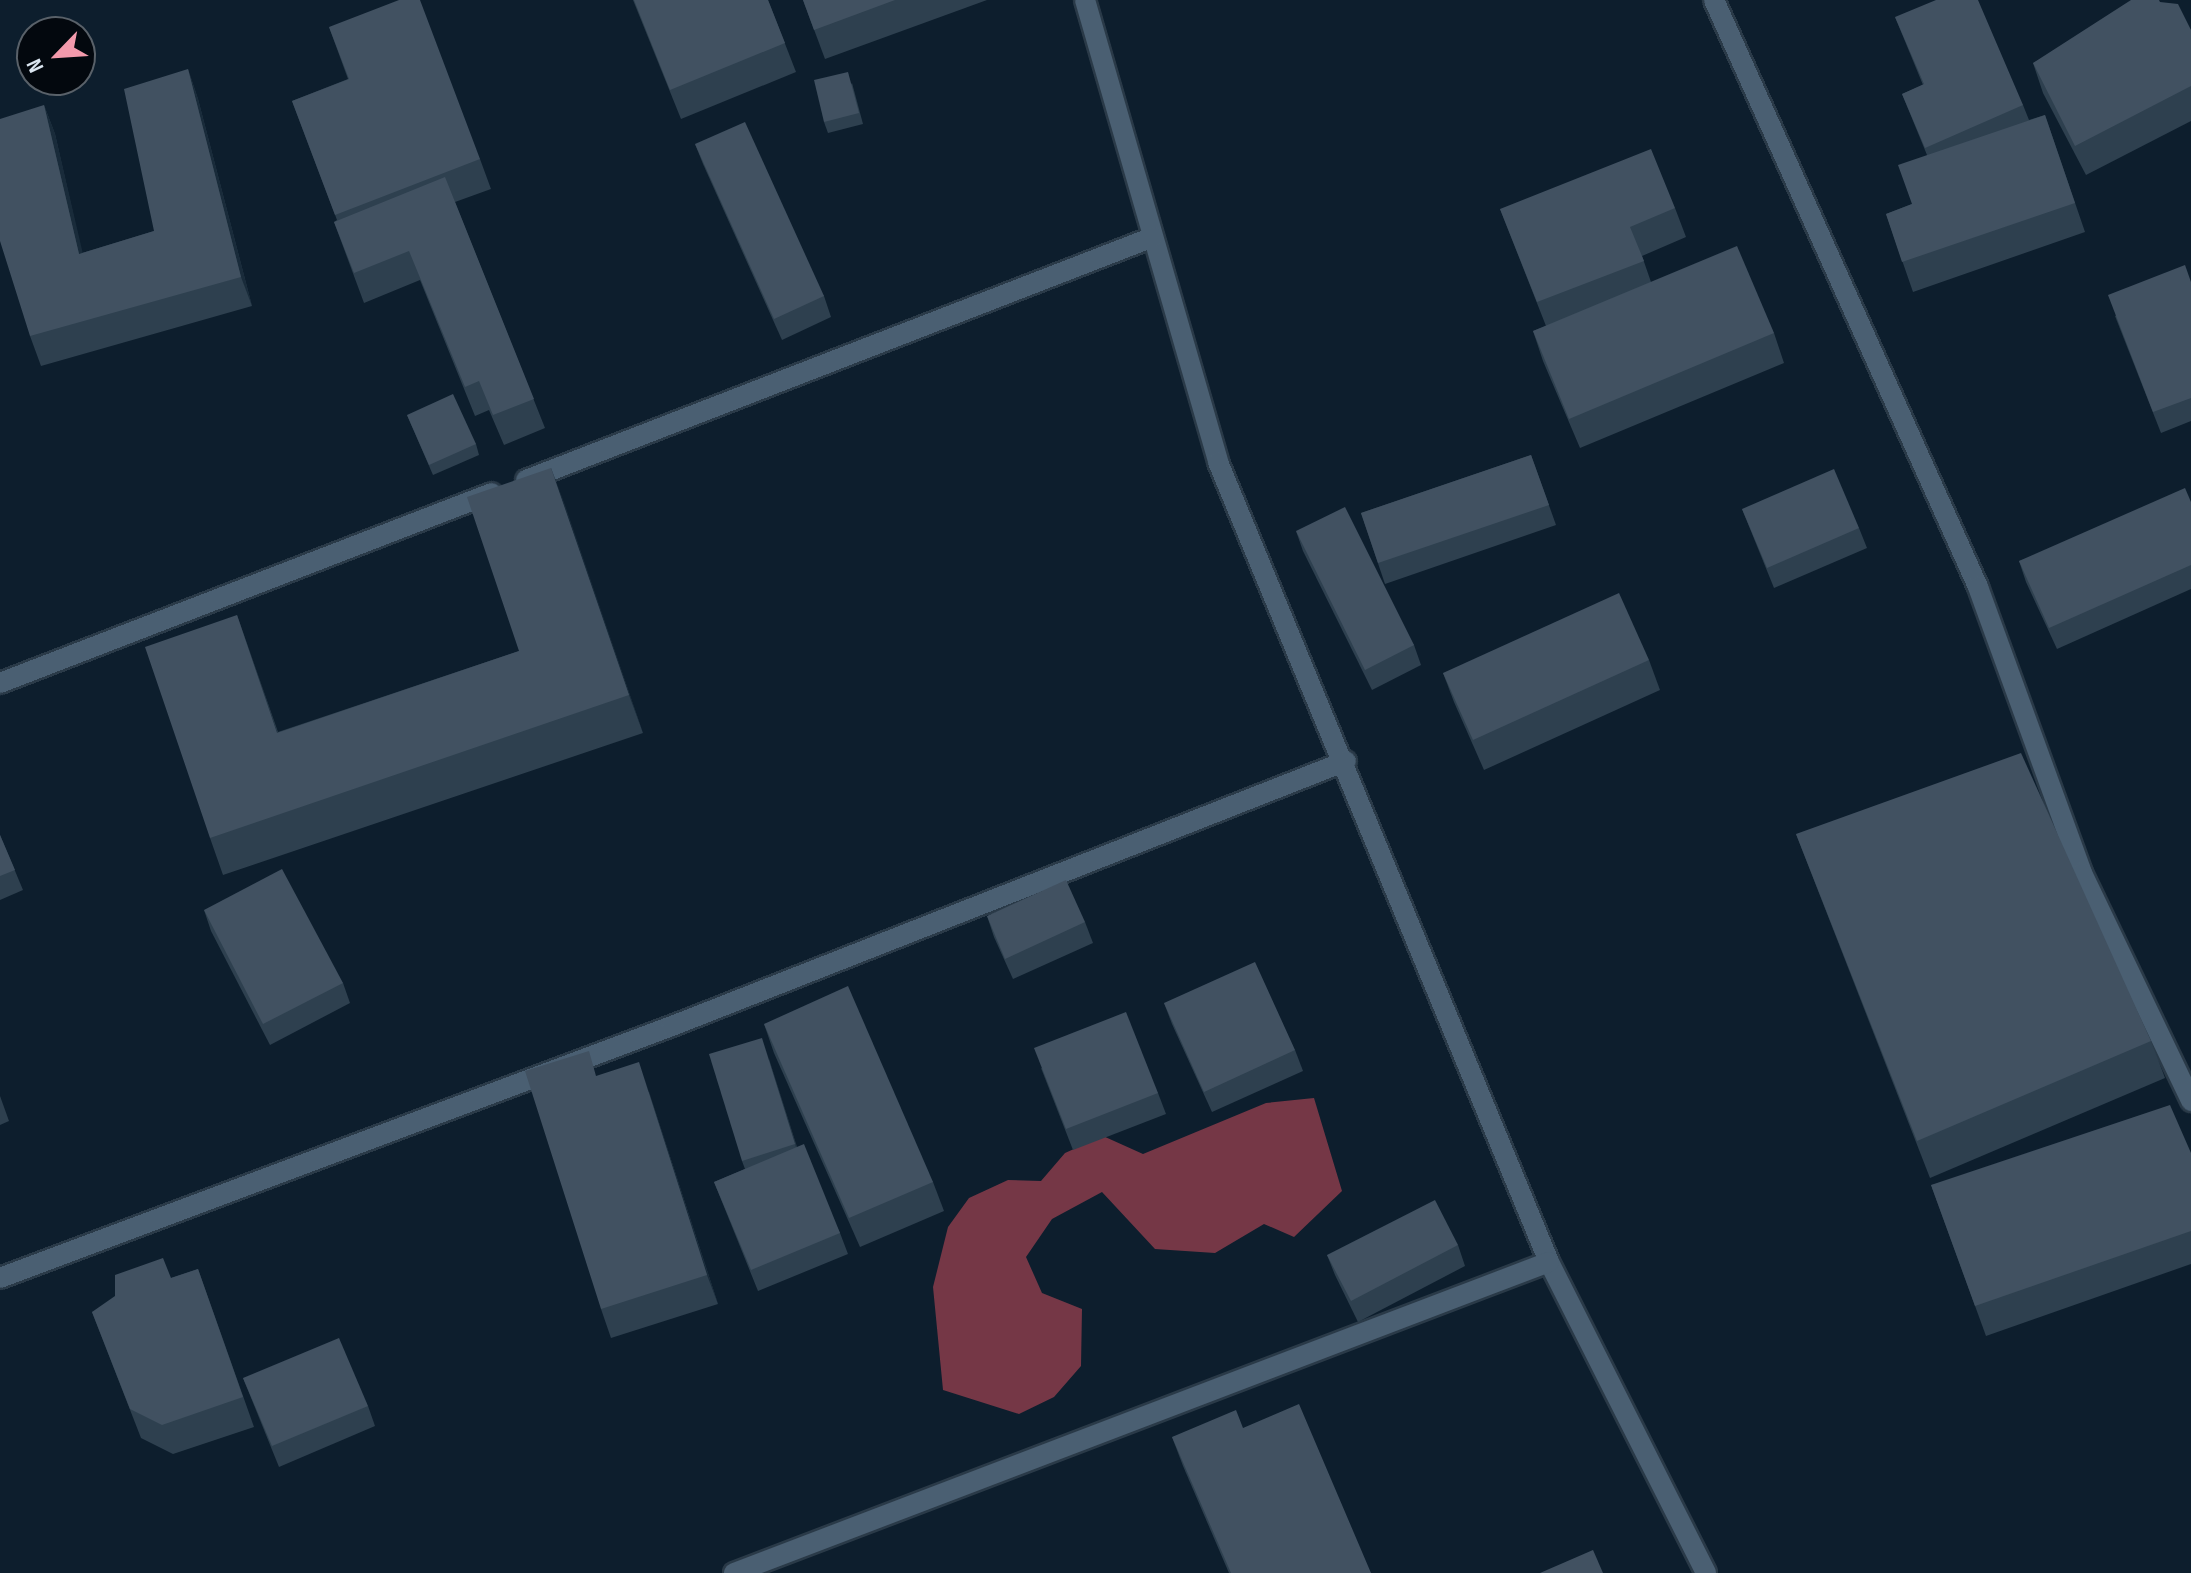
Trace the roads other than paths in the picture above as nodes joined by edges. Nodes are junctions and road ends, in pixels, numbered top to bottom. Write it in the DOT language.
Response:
graph roads {
  1 [pos="1085,0"];
  2 [pos="1714,0"];
  3 [pos="1153,237"];
  4 [pos="0,683"];
  5 [pos="1346,761"];
  6 [pos="2191,1101"];
  7 [pos="1549,1262"];
  8 [pos="0,1278"];
  9 [pos="734,1573"];
  10 [pos="1706,1573"];
  1 -- 3 [label="street"];
  2 -- 6 [label="street"];
  3 -- 4 [label="street"];
  3 -- 5 [label="street"];
  5 -- 7 [label="street"];
  5 -- 8 [label="street"];
  7 -- 9 [label="street"];
  7 -- 10 [label="street"];
}
